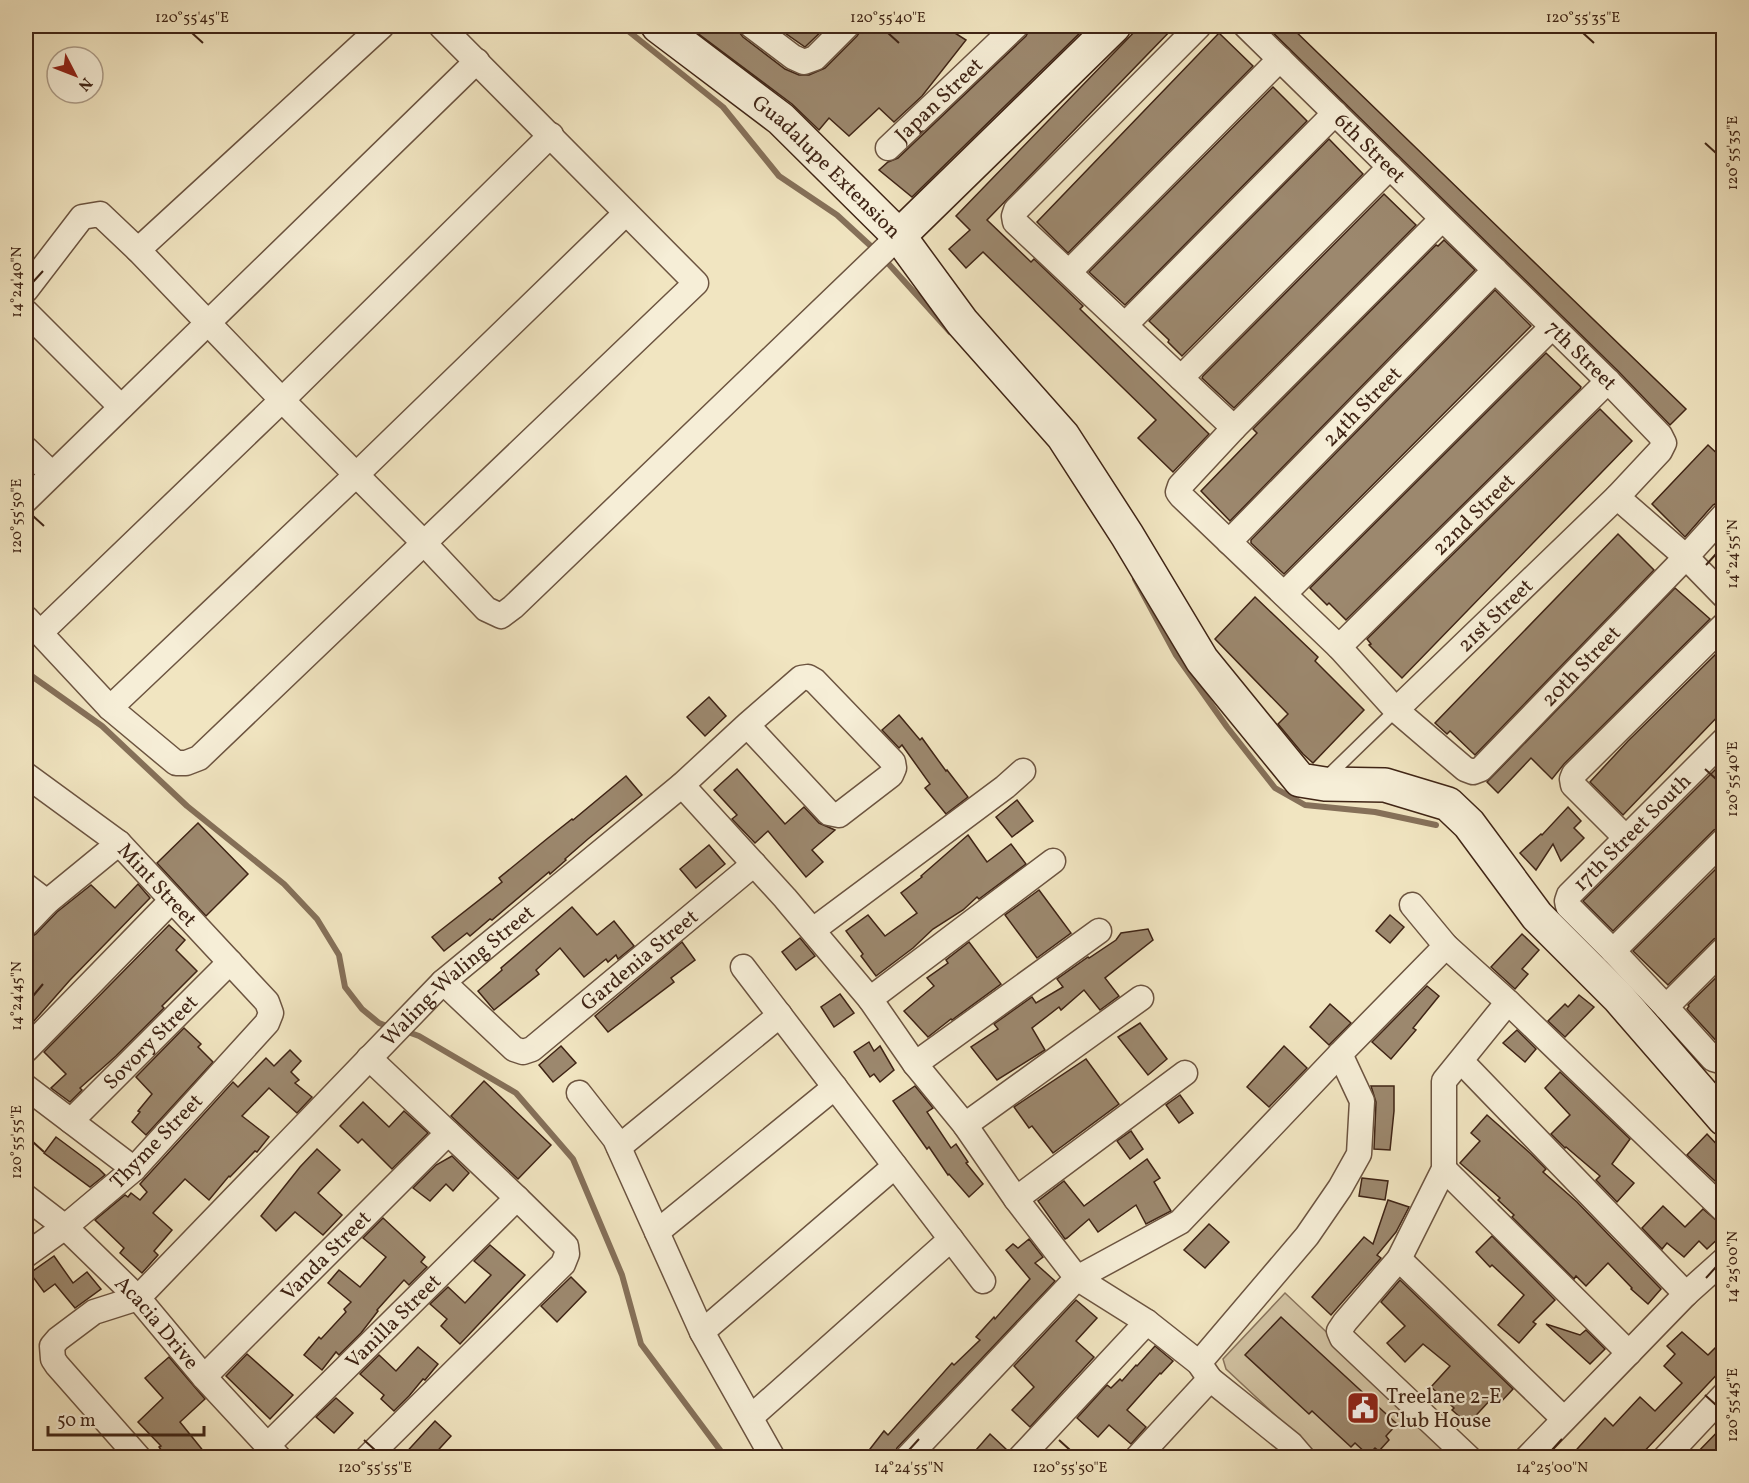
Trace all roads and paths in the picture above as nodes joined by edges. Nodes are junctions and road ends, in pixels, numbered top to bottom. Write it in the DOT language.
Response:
graph roads {
  1 [pos="382,26"];
  2 [pos="441,26"];
  3 [pos="658,26"];
  4 [pos="752,26"];
  5 [pos="847,26"];
  6 [pos="1016,26"];
  7 [pos="1114,26"];
  8 [pos="1199,26"];
  9 [pos="1246,26"];
  10 [pos="1280,59"];
  11 [pos="477,61"];
  12 [pos="1335,113"];
  13 [pos="551,135"];
  14 [pos="888,148"];
  15 [pos="1390,167"];
  16 [pos="626,213"];
  17 [pos="1442,219"];
  18 [pos="899,236"];
  19 [pos="138,250"];
  20 [pos="1495,270"];
  21 [pos="1069,272"];
  22 [pos="26,290"];
  23 [pos="26,312"];
  24 [pos="207,322"];
  25 [pos="1125,325"];
  26 [pos="1552,327"];
  27 [pos="1181,378"];
  28 [pos="1608,381"];
  29 [pos="282,400"];
  30 [pos="121,407"];
  31 [pos="1233,428"];
  32 [pos="1664,443"];
  33 [pos="26,449"];
  34 [pos="52,474"];
  35 [pos="357,474"];
  36 [pos="1617,497"];
  37 [pos="26,500"];
  38 [pos="1724,515"];
  39 [pos="1229,542"];
  40 [pos="424,543"];
  41 [pos="1686,557"];
  42 [pos="1284,594"];
  43 [pos="1724,596"];
  44 [pos="33,626"];
  45 [pos="1724,626"];
  46 [pos="1339,647"];
  47 [pos="110,708"];
  48 [pos="1396,710"];
  49 [pos="747,725"];
  50 [pos="1724,740"];
  51 [pos="1023,771"];
  52 [pos="26,776"];
  53 [pos="1320,783"];
  54 [pos="682,786"];
  55 [pos="1626,838"];
  56 [pos="1724,840"];
  57 [pos="118,843"];
  58 [pos="1053,861"];
  59 [pos="754,864"];
  60 [pos="26,886"];
  61 [pos="172,900"];
  62 [pos="47,902"];
  63 [pos="1412,905"];
  64 [pos="26,924"];
  65 [pos="813,930"];
  66 [pos="1100,931"];
  67 [pos="1446,946"];
  68 [pos="1724,949"];
  69 [pos="1613,951"];
  70 [pos="231,962"];
  71 [pos="744,967"];
  72 [pos="443,982"];
  73 [pos="1141,998"];
  74 [pos="870,999"];
  75 [pos="1508,1002"];
  76 [pos="1666,1007"];
  77 [pos="271,1012"];
  78 [pos="780,1015"];
  79 [pos="26,1050"];
  80 [pos="376,1051"];
  81 [pos="1340,1054"];
  82 [pos="1722,1060"];
  83 [pos="1461,1061"];
  84 [pos="915,1064"];
  85 [pos="1185,1073"];
  86 [pos="26,1087"];
  87 [pos="835,1087"];
  88 [pos="579,1093"];
  89 [pos="1724,1119"];
  90 [pos="71,1121"];
  91 [pos="965,1125"];
  92 [pos="448,1133"];
  93 [pos="619,1147"];
  94 [pos="895,1166"];
  95 [pos="134,1169"];
  96 [pos="1444,1169"];
  97 [pos="26,1197"];
  98 [pos="517,1198"];
  99 [pos="1016,1199"];
  100 [pos="1724,1210"];
  101 [pos="64,1227"];
  102 [pos="657,1232"];
  103 [pos="951,1239"];
  104 [pos="26,1255"];
  105 [pos="1399,1258"];
  106 [pos="1724,1260"];
  107 [pos="1077,1278"];
  108 [pos="982,1281"];
  109 [pos="1686,1294"];
  110 [pos="138,1298"];
  111 [pos="1147,1322"];
  112 [pos="702,1332"];
  113 [pos="1629,1353"];
  114 [pos="1204,1371"];
  115 [pos="204,1377"];
  116 [pos="1724,1395"];
  117 [pos="751,1418"];
  118 [pos="1564,1419"];
  119 [pos="274,1451"];
  120 [pos="1290,1453"];
  121 [pos="139,1458"];
  122 [pos="367,1458"];
  123 [pos="773,1458"];
  124 [pos="907,1458"];
  125 [pos="1020,1458"];
  126 [pos="1137,1458"];
  127 [pos="1468,1458"];
  128 [pos="1527,1458"];
  129 [pos="1665,1458"];
  1 -- 19 [label="street"];
  2 -- 11 [label="street"];
  3 -- 18 [label="street, Guadalupe Extension"];
  4 -- 5 [label="street"];
  6 -- 14 [label="street, Japan Street"];
  7 -- 18 [label="street, Guadalupe Extension"];
  8 -- 21 [label="street"];
  9 -- 10 [label="street, 6th Street"];
  10 -- 12 [label="street, 6th Street"];
  10 -- 21 [label="street"];
  11 -- 13 [label="street"];
  11 -- 24 [label="street"];
  12 -- 15 [label="street, 6th Street"];
  12 -- 25 [label="street"];
  13 -- 16 [label="street"];
  13 -- 29 [label="street"];
  15 -- 17 [label="street, 6th Street"];
  15 -- 27 [label="street"];
  16 -- 35 [label="street"];
  16 -- 40 [label="street"];
  17 -- 20 [label="street, 6th Street"];
  17 -- 31 [label="street"];
  18 -- 40 [label="street"];
  18 -- 53 [label="street"];
  19 -- 22 [label="street"];
  19 -- 24 [label="street"];
  20 -- 26 [label="street, 7th Street"];
  20 -- 39 [label="street, 24th Street"];
  21 -- 25 [label="street"];
  23 -- 30 [label="street"];
  24 -- 29 [label="street"];
  24 -- 30 [label="street"];
  25 -- 27 [label="street"];
  26 -- 28 [label="street, 7th Street"];
  26 -- 42 [label="street"];
  27 -- 31 [label="street"];
  28 -- 32 [label="street, 7th Street"];
  28 -- 46 [label="street, 22nd Street"];
  29 -- 35 [label="street"];
  29 -- 44 [label="street"];
  30 -- 34 [label="street"];
  31 -- 39 [label="street"];
  32 -- 36 [label="street, 21st Street"];
  33 -- 34 [label="street"];
  34 -- 37 [label="street"];
  35 -- 40 [label="street"];
  35 -- 47 [label="street"];
  36 -- 41 [label="street"];
  36 -- 48 [label="street, 21st Street"];
  38 -- 41 [label="street, 20th Street"];
  39 -- 42 [label="street"];
  40 -- 47 [label="street"];
  41 -- 43 [label="street"];
  41 -- 48 [label="street, 20th Street"];
  42 -- 46 [label="street"];
  44 -- 47 [label="street"];
  45 -- 55 [label="street"];
  46 -- 48 [label="street"];
  48 -- 53 [label="lane, 21st Street"];
  49 -- 49 [label="street, Waling-Waling Street"];
  49 -- 54 [label="street, Waling-Waling Street"];
  50 -- 55 [label="street, 17th Street South"];
  51 -- 65 [label="street"];
  52 -- 57 [label="street, Mint Street"];
  53 -- 89 [label="street"];
  54 -- 59 [label="street"];
  54 -- 72 [label="street, Waling-Waling Street"];
  55 -- 69 [label="street, 17th Street South"];
  56 -- 69 [label="street"];
  57 -- 61 [label="street, Mint Street"];
  57 -- 62 [label="street"];
  58 -- 74 [label="street"];
  59 -- 65 [label="street"];
  59 -- 72 [label="street, Gardenia Street"];
  60 -- 62 [label="street"];
  61 -- 70 [label="street, Mint Street"];
  61 -- 79 [label="street"];
  62 -- 64 [label="street"];
  63 -- 67 [label="street"];
  65 -- 74 [label="street"];
  66 -- 84 [label="street"];
  67 -- 75 [label="street"];
  67 -- 81 [label="street"];
  68 -- 76 [label="street"];
  69 -- 76 [label="street"];
  70 -- 77 [label="street, Mint Street"];
  70 -- 90 [label="street, Sovory Street"];
  71 -- 78 [label="street"];
  72 -- 80 [label="street, Waling-Waling Street"];
  73 -- 91 [label="street"];
  74 -- 84 [label="street"];
  75 -- 83 [label="street"];
  75 -- 100 [label="street"];
  76 -- 82 [label="street"];
  77 -- 95 [label="street, Thyme Street"];
  78 -- 87 [label="street"];
  78 -- 93 [label="street"];
  80 -- 92 [label="street"];
  80 -- 110 [label="street, Waling-Waling Street"];
  81 -- 107 [label="street"];
  81 -- 114 [label="street"];
  83 -- 96 [label="street"];
  83 -- 109 [label="street"];
  84 -- 91 [label="street"];
  85 -- 99 [label="street"];
  86 -- 90 [label="street"];
  87 -- 94 [label="street"];
  87 -- 102 [label="street"];
  88 -- 93 [label="street"];
  90 -- 95 [label="street"];
  91 -- 99 [label="street"];
  92 -- 98 [label="street"];
  92 -- 115 [label="street, Vanda Street"];
  93 -- 102 [label="street"];
  94 -- 103 [label="street"];
  94 -- 112 [label="street"];
  95 -- 101 [label="street, Thyme Street"];
  96 -- 105 [label="street"];
  96 -- 113 [label="street"];
  97 -- 101 [label="street, Acacia Drive"];
  98 -- 119 [label="street, Vanilla Street"];
  98 -- 122 [label="street"];
  99 -- 107 [label="street"];
  101 -- 104 [label="street, Thyme Street"];
  101 -- 110 [label="street, Acacia Drive"];
  102 -- 112 [label="street"];
  103 -- 108 [label="street"];
  103 -- 117 [label="street"];
  105 -- 118 [label="street"];
  105 -- 127 [label="street"];
  106 -- 109 [label="street"];
  107 -- 111 [label="street"];
  107 -- 124 [label="street"];
  109 -- 113 [label="street"];
  110 -- 115 [label="street, Acacia Drive"];
  110 -- 121 [label="street"];
  111 -- 114 [label="street"];
  111 -- 125 [label="street"];
  112 -- 117 [label="street"];
  113 -- 118 [label="street"];
  114 -- 120 [label="street"];
  114 -- 126 [label="street"];
  115 -- 119 [label="street, Acacia Drive"];
  116 -- 129 [label="street"];
  117 -- 123 [label="street"];
  118 -- 128 [label="street"];
}
